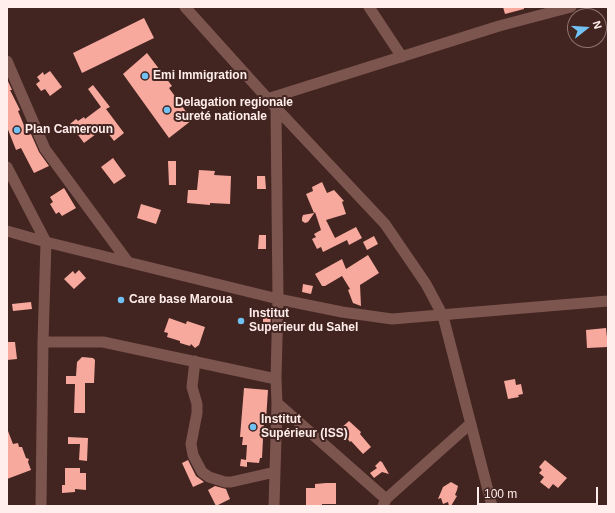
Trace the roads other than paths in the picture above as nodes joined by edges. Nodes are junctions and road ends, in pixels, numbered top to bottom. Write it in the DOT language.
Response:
graph roads {
  1 [pos="185,7"];
  2 [pos="369,7"];
  3 [pos="571,7"];
  4 [pos="402,57"];
  5 [pos="7,61"];
  6 [pos="267,99"];
  7 [pos="276,108"];
  8 [pos="7,167"];
  9 [pos="7,231"];
  10 [pos="46,242"];
  11 [pos="128,262"];
  12 [pos="278,299"];
  13 [pos="608,301"];
  14 [pos="443,316"];
  15 [pos="43,342"];
  16 [pos="195,361"];
  17 [pos="276,379"];
  18 [pos="277,403"];
  19 [pos="470,424"];
  20 [pos="275,472"];
  21 [pos="384,502"];
  22 [pos="41,506"];
  23 [pos="274,506"];
  24 [pos="492,506"];
  1 -- 6 [label="street"];
  2 -- 4 [label="street"];
  3 -- 4 [label="street"];
  4 -- 6 [label="street"];
  5 -- 11 [label="street"];
  6 -- 7 [label="street"];
  7 -- 12 [label="street"];
  7 -- 14 [label="street"];
  8 -- 10 [label="street"];
  9 -- 10 [label="street"];
  10 -- 11 [label="street"];
  10 -- 15 [label="street"];
  11 -- 12 [label="street"];
  12 -- 14 [label="street"];
  12 -- 17 [label="street"];
  13 -- 14 [label="street"];
  14 -- 19 [label="street"];
  15 -- 16 [label="street"];
  15 -- 22 [label="street"];
  16 -- 17 [label="street"];
  16 -- 20 [label="street"];
  17 -- 18 [label="street"];
  18 -- 20 [label="street"];
  18 -- 21 [label="street"];
  19 -- 21 [label="street"];
  19 -- 24 [label="street"];
  20 -- 23 [label="street"];
}
